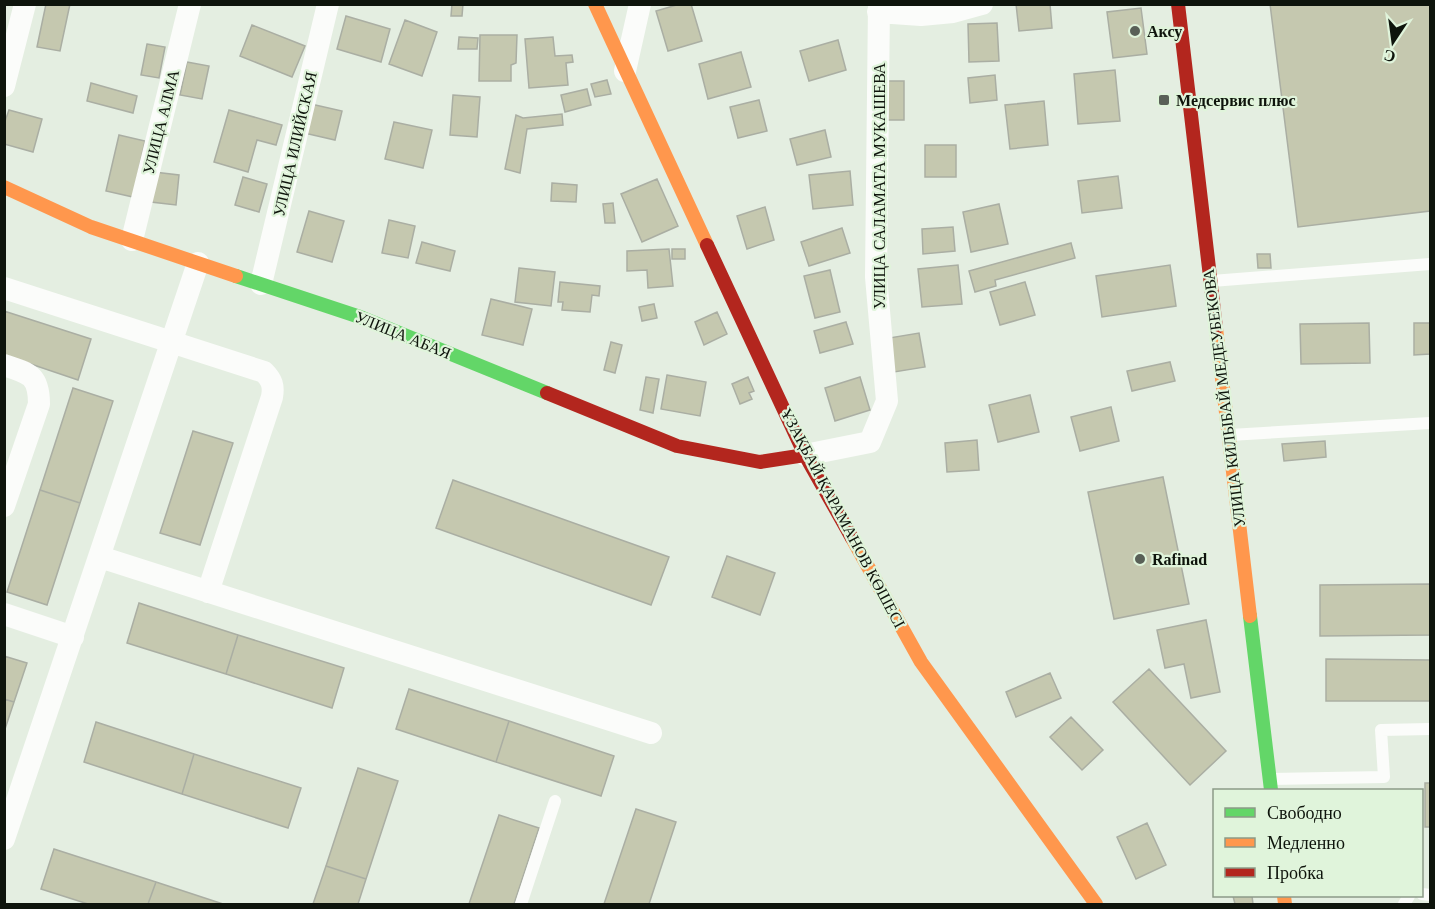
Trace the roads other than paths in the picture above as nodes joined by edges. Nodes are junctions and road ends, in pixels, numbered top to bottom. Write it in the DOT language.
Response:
graph roads {
  1 [pos="25,4"];
  2 [pos="190,4"];
  3 [pos="328,4"];
  4 [pos="595,4"];
  5 [pos="640,4"];
  6 [pos="982,4"];
  7 [pos="1178,4"];
  8 [pos="878,8"];
  9 [pos="625,71"];
  10 [pos="4,86"];
  11 [pos="4,187"];
  12 [pos="132,240"];
  13 [pos="198,263"];
  14 [pos="1431,264"];
  15 [pos="1210,282"];
  16 [pos="261,284"];
  17 [pos="4,288"];
  18 [pos="172,342"];
  19 [pos="4,365"];
  20 [pos="1431,423"];
  21 [pos="1229,435"];
  22 [pos="805,455"];
  23 [pos="4,506"];
  24 [pos="100,557"];
  25 [pos="208,592"];
  26 [pos="4,614"];
  27 [pos="73,637"];
  28 [pos="1431,729"];
  29 [pos="651,733"];
  30 [pos="1270,785"];
  31 [pos="555,801"];
  32 [pos="4,839"];
  33 [pos="521,904"];
  34 [pos="1096,904"];
  1 -- 10 [label="street"];
  2 -- 12 [label="street, УЛИЦА АЛМА"];
  3 -- 16 [label="street, УЛИЦА ИЛИЙСКАЯ"];
  4 -- 9 [label="street, ҰЗАҚБАЙ ҚАРАМАНОВ КӨШЕСІ"];
  5 -- 9 [label="street"];
  6 -- 8 [label="street"];
  7 -- 15 [label="street, УЛИЦА КИЛЫБАЙ МЕДЕУБЕКОВА"];
  8 -- 22 [label="street, УЛИЦА САЛАМАТА МУКАШЕВА"];
  9 -- 22 [label="street, ҰЗАҚБАЙ ҚАРАМАНОВ КӨШЕСІ"];
  11 -- 12 [label="street, УЛИЦА АБАЯ"];
  12 -- 13 [label="street, УЛИЦА АБАЯ"];
  13 -- 16 [label="street, УЛИЦА АБАЯ"];
  13 -- 18 [label="street"];
  14 -- 15 [label="lane"];
  15 -- 21 [label="street, УЛИЦА КИЛЫБАЙ МЕДЕУБЕКОВА"];
  16 -- 22 [label="street, УЛИЦА АБАЯ"];
  17 -- 18 [label="street"];
  18 -- 24 [label="street"];
  18 -- 25 [label="street"];
  19 -- 23 [label="street"];
  20 -- 21 [label="lane"];
  21 -- 30 [label="street, УЛИЦА КИЛЫБАЙ МЕДЕУБЕКОВА"];
  22 -- 34 [label="street, ҰЗАҚБАЙ ҚАРАМАНОВ КӨШЕСІ"];
  24 -- 25 [label="street"];
  24 -- 27 [label="street"];
  25 -- 29 [label="street"];
  26 -- 27 [label="street"];
  27 -- 32 [label="street"];
  28 -- 30 [label="lane"];
  31 -- 33 [label="lane"];
}
